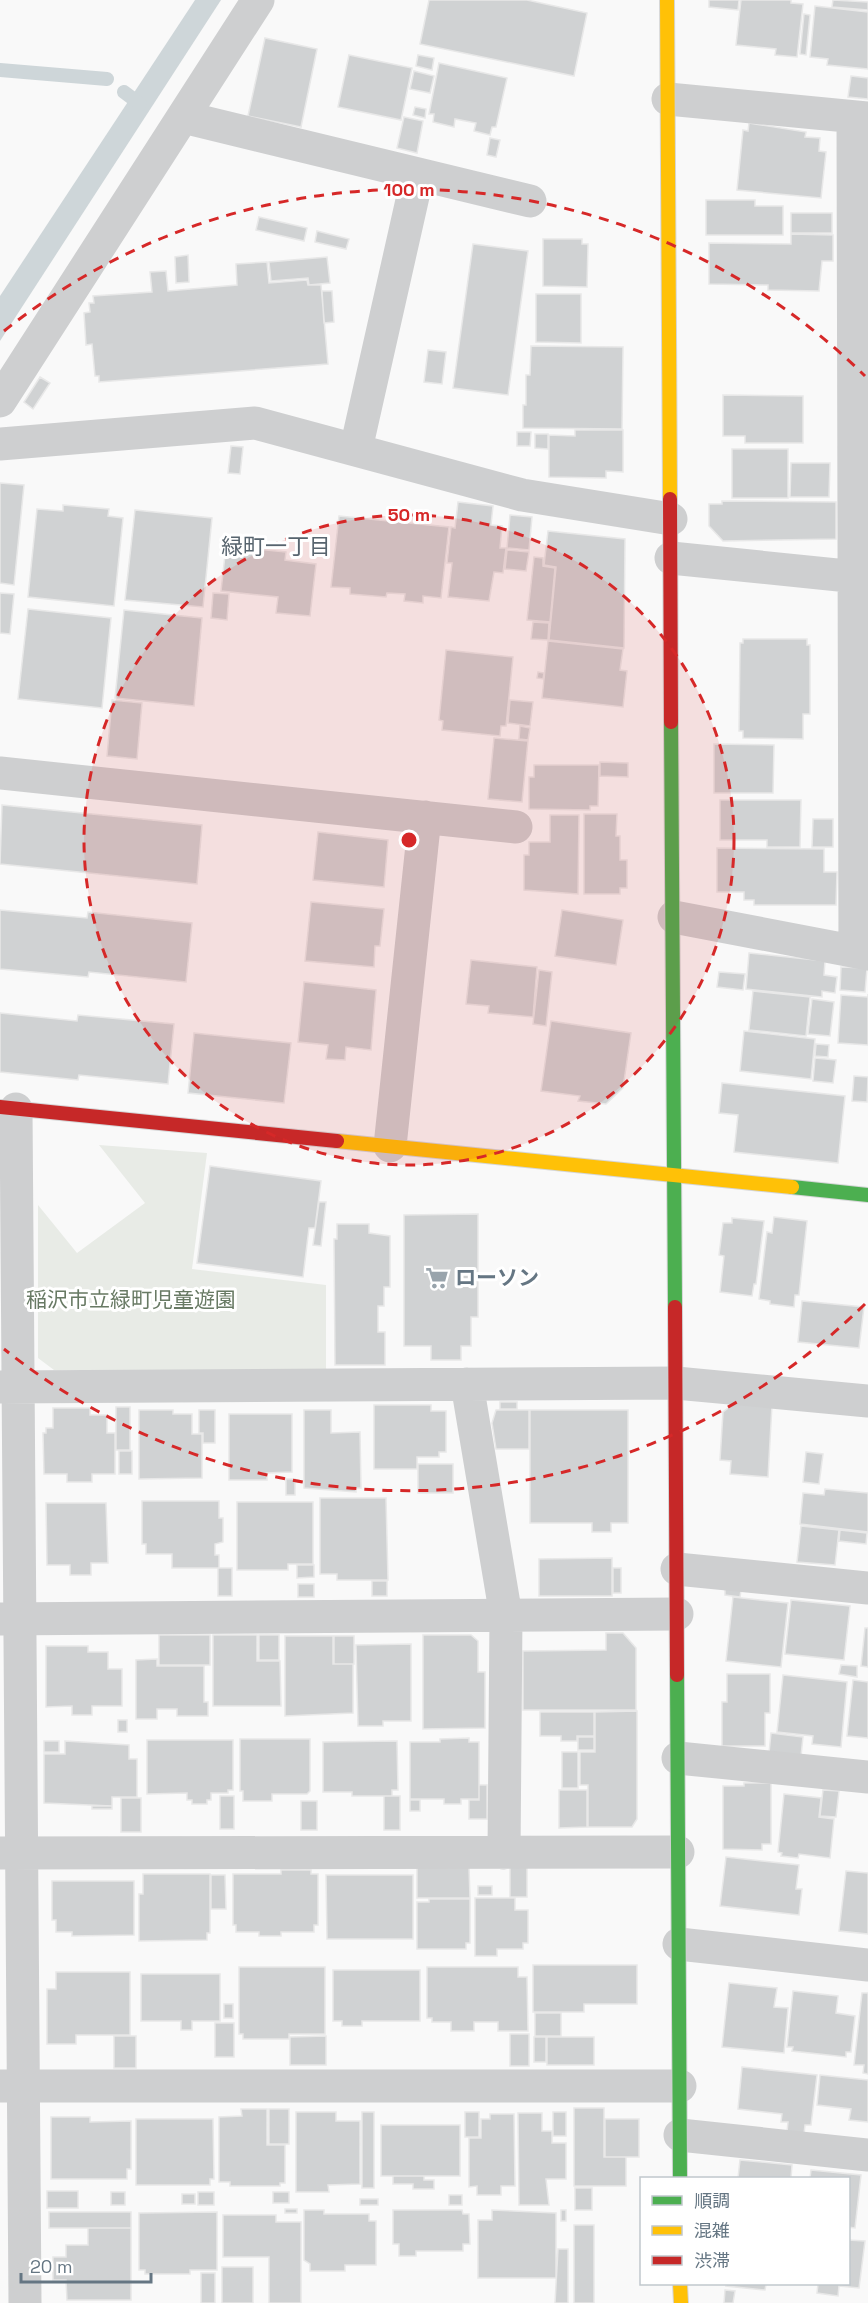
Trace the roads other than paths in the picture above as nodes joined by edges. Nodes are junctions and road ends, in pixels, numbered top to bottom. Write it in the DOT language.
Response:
graph roads {
  1 [pos="258,0"];
  2 [pos="667,0"];
  3 [pos="668,99"];
  4 [pos="183,117"];
  5 [pos="861,117"];
  6 [pos="418,174"];
  7 [pos="530,201"];
  8 [pos="861,345"];
  9 [pos="0,401"];
  10 [pos="0,444"];
  11 [pos="356,449"];
  12 [pos="671,519"];
  13 [pos="671,558"];
  14 [pos="861,578"];
  15 [pos="0,773"];
  16 [pos="861,795"];
  17 [pos="425,817"];
  18 [pos="516,827"];
  19 [pos="674,917"];
  20 [pos="861,953"];
  21 [pos="8,1108"];
  22 [pos="390,1146"];
  23 [pos="675,1175"];
  24 [pos="868,1195"];
  25 [pos="676,1383"];
  26 [pos="467,1384"];
  27 [pos="9,1387"];
  28 [pos="868,1401"];
  29 [pos="677,1569"];
  30 [pos="868,1588"];
  31 [pos="677,1614"];
  32 [pos="506,1616"];
  33 [pos="10,1619"];
  34 [pos="678,1758"];
  35 [pos="868,1777"];
  36 [pos="11,1852"];
  37 [pos="504,1852"];
  38 [pos="678,1852"];
  39 [pos="679,1944"];
  40 [pos="868,1965"];
  41 [pos="12,2086"];
  42 [pos="680,2086"];
  43 [pos="680,2135"];
  44 [pos="868,2155"];
  45 [pos="680,2177"];
  46 [pos="680,2285"];
  47 [pos="25,2303"];
  48 [pos="681,2303"];
  1 -- 4 [label="street"];
  2 -- 3 [label="street"];
  3 -- 5 [label="street"];
  3 -- 12 [label="street"];
  4 -- 6 [label="street"];
  4 -- 9 [label="street"];
  5 -- 8 [label="street"];
  6 -- 7 [label="street"];
  6 -- 11 [label="street"];
  8 -- 14 [label="street"];
  10 -- 11 [label="street"];
  11 -- 12 [label="street"];
  12 -- 13 [label="street"];
  13 -- 14 [label="street"];
  13 -- 19 [label="street"];
  14 -- 16 [label="street"];
  15 -- 17 [label="street"];
  16 -- 20 [label="street"];
  17 -- 18 [label="street"];
  17 -- 22 [label="street"];
  19 -- 20 [label="street"];
  19 -- 23 [label="street"];
  21 -- 22 [label="street"];
  21 -- 27 [label="street"];
  22 -- 23 [label="street"];
  23 -- 24 [label="street"];
  23 -- 25 [label="street"];
  25 -- 26 [label="street"];
  25 -- 28 [label="street"];
  25 -- 29 [label="street"];
  26 -- 27 [label="street"];
  26 -- 32 [label="street"];
  27 -- 33 [label="street"];
  29 -- 30 [label="street"];
  29 -- 31 [label="street"];
  31 -- 32 [label="street"];
  31 -- 34 [label="street"];
  32 -- 33 [label="street"];
  32 -- 37 [label="street"];
  33 -- 36 [label="street"];
  34 -- 35 [label="street"];
  34 -- 38 [label="street"];
  36 -- 37 [label="street"];
  36 -- 41 [label="street"];
  37 -- 38 [label="street"];
  38 -- 39 [label="street"];
  39 -- 40 [label="street"];
  39 -- 42 [label="street"];
  41 -- 42 [label="street"];
  41 -- 47 [label="street"];
  42 -- 43 [label="street"];
  43 -- 44 [label="street"];
  43 -- 45 [label="street"];
  46 -- 48 [label="street"];
}
